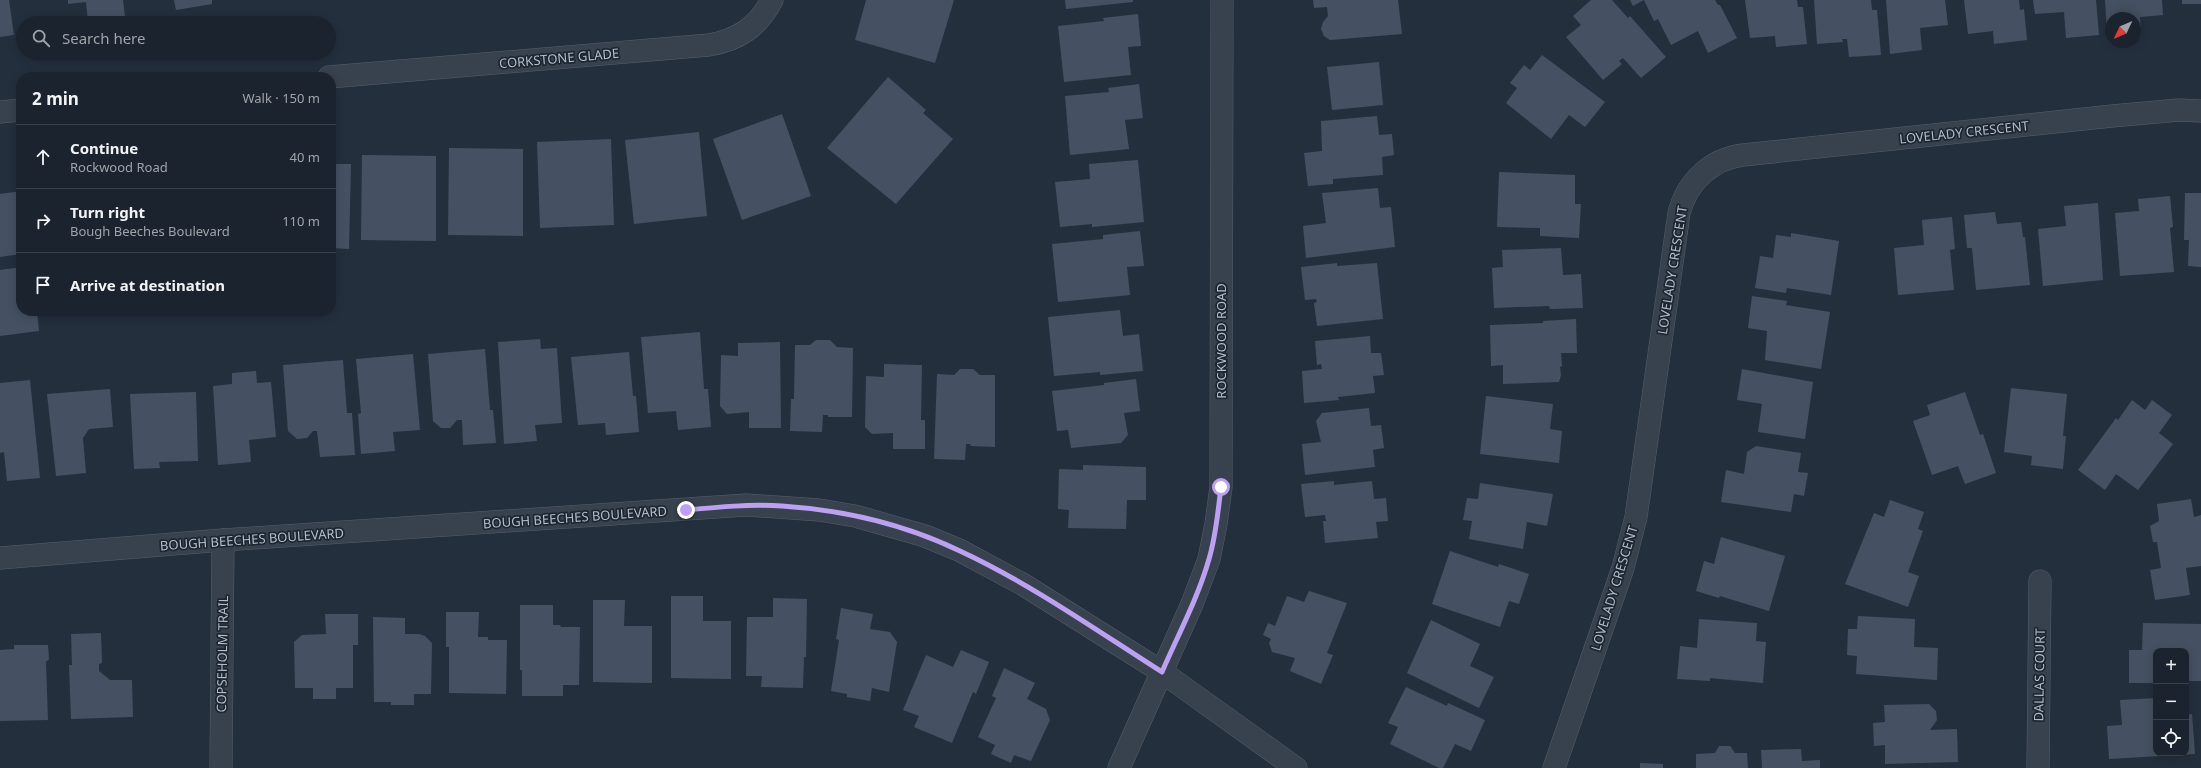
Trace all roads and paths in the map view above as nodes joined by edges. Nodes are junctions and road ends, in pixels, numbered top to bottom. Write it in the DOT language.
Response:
graph roads {
  1 [pos="772,0"];
  2 [pos="1222,0"];
  3 [pos="336,76"];
  4 [pos="16,110"];
  5 [pos="2201,110"];
  6 [pos="0,112"];
  7 [pos="223,540"];
  8 [pos="0,558"];
  9 [pos="2040,582"];
  10 [pos="1162,672"];
  11 [pos="220,768"];
  12 [pos="1119,768"];
  13 [pos="1296,768"];
  14 [pos="1554,768"];
  15 [pos="2038,768"];
  1 -- 3 [label="street, CORKSTONE GLADE"];
  2 -- 10 [label="street, ROCKWOOD ROAD"];
  4 -- 6 [label="street"];
  5 -- 14 [label="street, LOVELADY CRESCENT"];
  7 -- 8 [label="street, BOUGH BEECHES BOULEVARD"];
  7 -- 10 [label="street, BOUGH BEECHES BOULEVARD"];
  7 -- 11 [label="street, COPSEHOLM TRAIL"];
  9 -- 15 [label="street, DALLAS COURT"];
  10 -- 12 [label="street"];
  10 -- 13 [label="street, BOUGH BEECHES BOULEVARD"];
}
